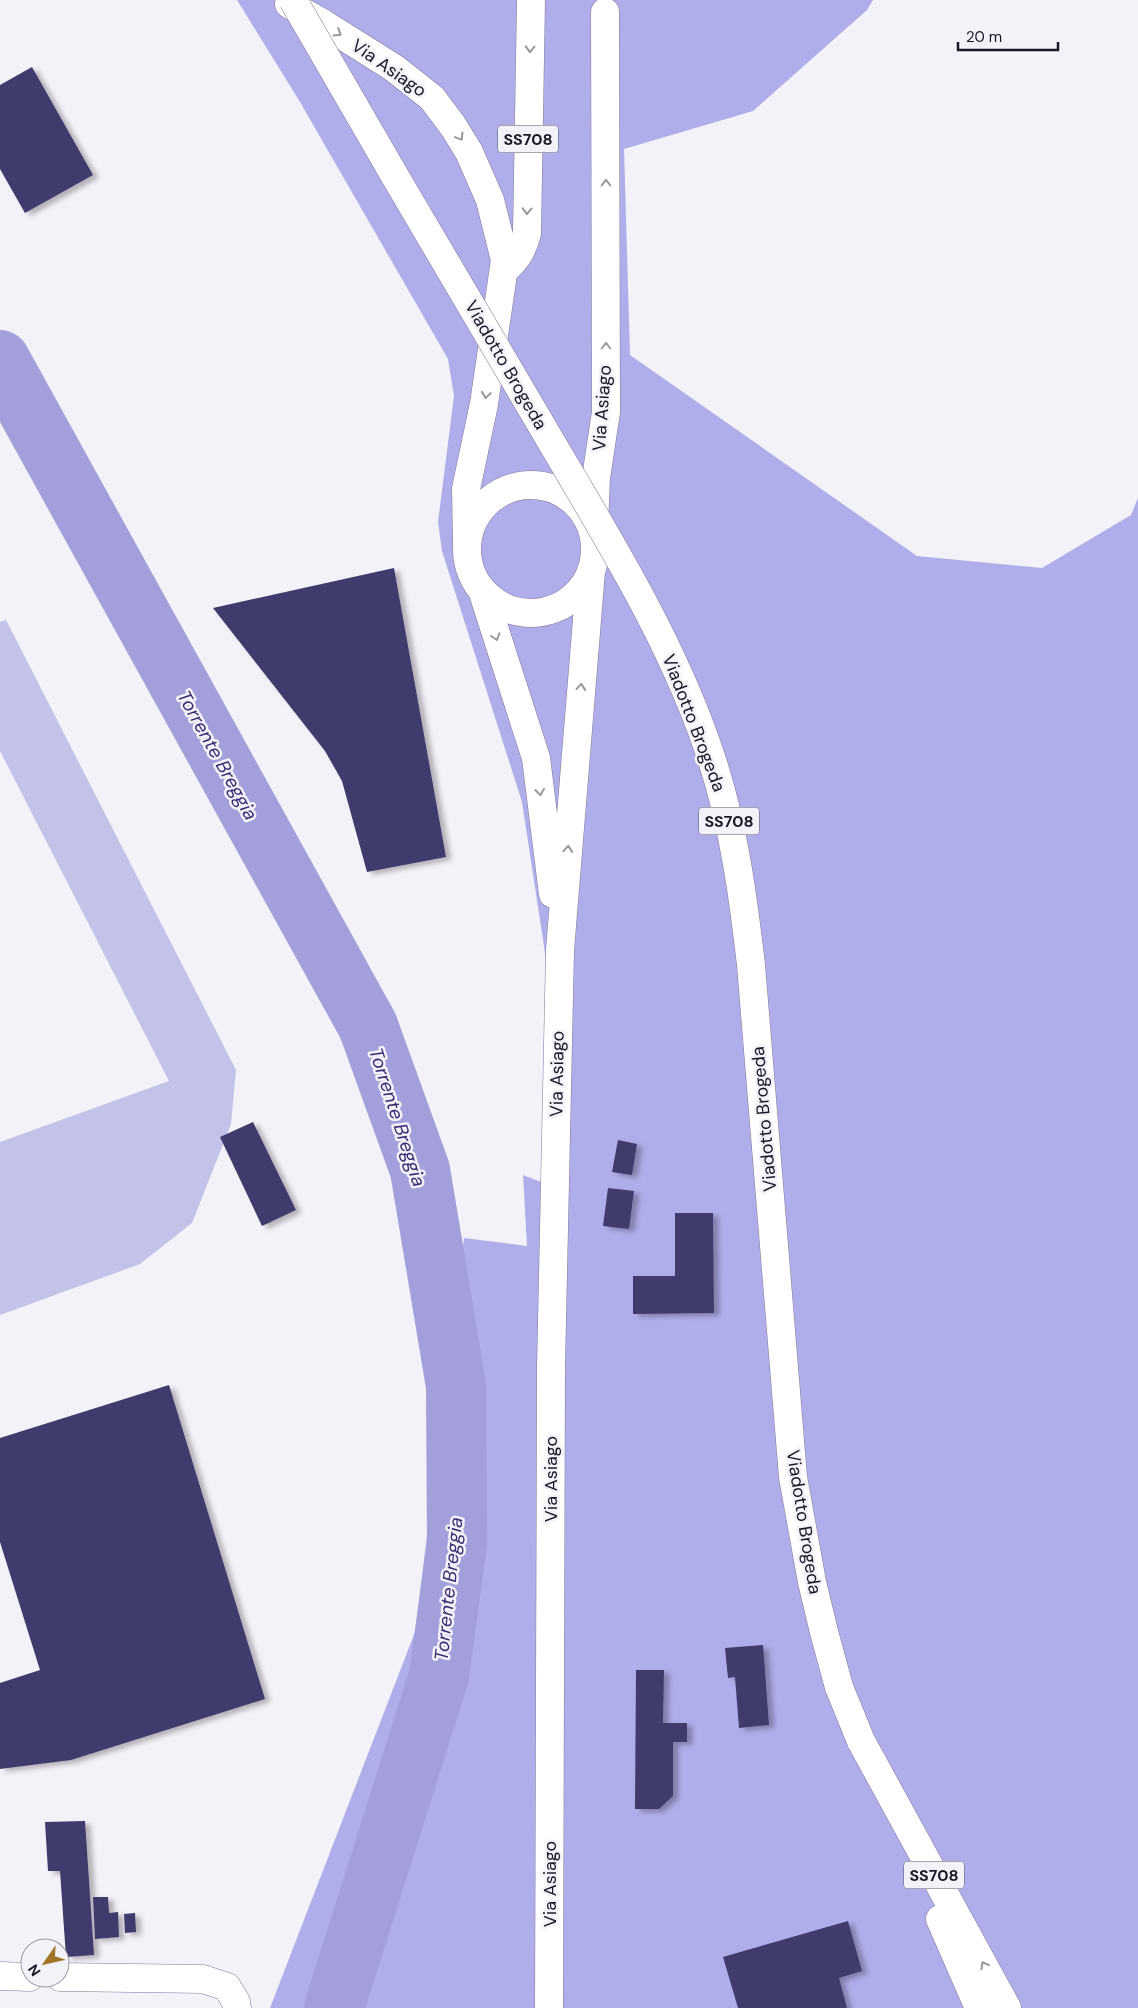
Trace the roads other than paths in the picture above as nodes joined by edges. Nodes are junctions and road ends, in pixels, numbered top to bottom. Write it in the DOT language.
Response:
graph roads {
  1 [pos="281,0"];
  2 [pos="293,0"];
  3 [pos="531,0"];
  4 [pos="606,12"];
  5 [pos="504,270"];
  6 [pos="594,534"];
  7 [pos="468,542"];
  8 [pos="591,571"];
  9 [pos="482,590"];
  10 [pos="560,950"];
  11 [pos="862,1741"];
  12 [pos="0,1976"];
  13 [pos="20,1977"];
  14 [pos="70,1977"];
  15 [pos="237,2008"];
  16 [pos="549,2008"];
  17 [pos="979,2008"];
  18 [pos="1007,2008"];
  1 -- 5 [label="street, Via Asiago, one-way"];
  2 -- 11 [label="street, Viadotto Brogeda / SS708, bridge"];
  3 -- 5 [label="street, SS708, one-way"];
  6 -- 4 [label="street, Via Asiago, one-way"];
  5 -- 7 [label="street, Via Asiago, one-way"];
  6 -- 7 [label="street"];
  6 -- 8 [label="street"];
  7 -- 9 [label="street"];
  8 -- 9 [label="street"];
  10 -- 8 [label="street, Via Asiago, one-way"];
  9 -- 10 [label="street, Via Asiago, one-way"];
  10 -- 16 [label="street, Via Asiago"];
  11 -- 17 [label="street, Viadotto Brogeda / SS708"];
  18 -- 11 [label="street, Viadotto Brogeda / SS708, one-way"];
  12 -- 13 [label="street"];
  14 -- 15 [label="street"];
}
